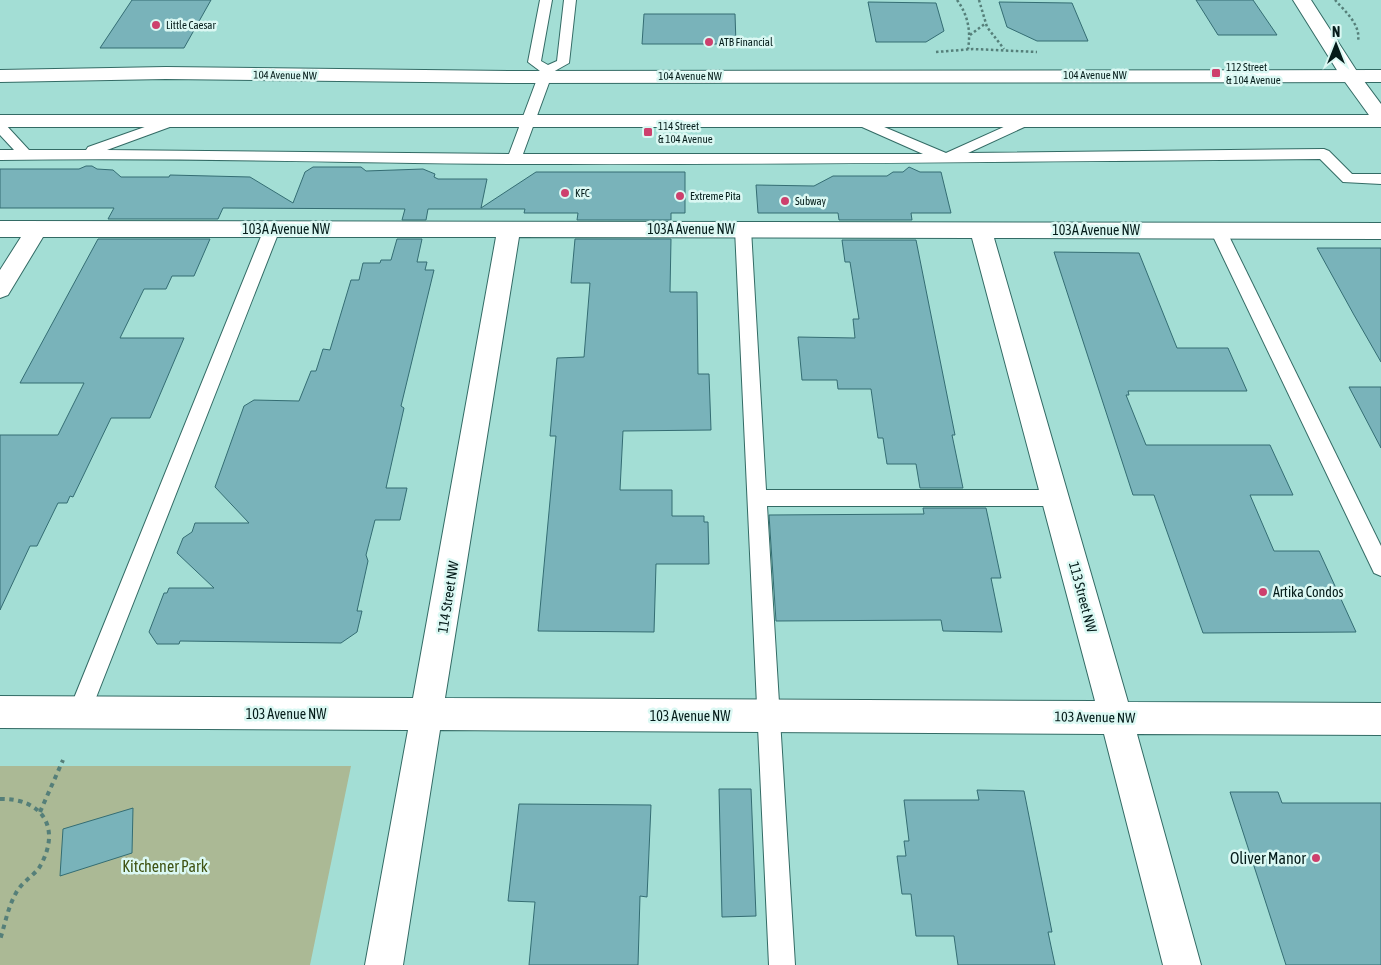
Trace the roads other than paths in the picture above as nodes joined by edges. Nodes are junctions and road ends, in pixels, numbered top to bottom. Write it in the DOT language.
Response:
graph roads {
  1 [pos="546,0"];
  2 [pos="570,0"];
  3 [pos="1302,0"];
  4 [pos="546,73"];
  5 [pos="1350,75"];
  6 [pos="0,76"];
  7 [pos="1381,76"];
  8 [pos="858,120"];
  9 [pos="1028,120"];
  10 [pos="1381,120"];
  11 [pos="0,121"];
  12 [pos="173,121"];
  13 [pos="528,121"];
  14 [pos="0,127"];
  15 [pos="82,154"];
  16 [pos="0,155"];
  17 [pos="26,156"];
  18 [pos="946,158"];
  19 [pos="514,159"];
  20 [pos="1381,179"];
  21 [pos="0,229"];
  22 [pos="37,229"];
  23 [pos="743,229"];
  24 [pos="272,230"];
  25 [pos="509,230"];
  26 [pos="981,230"];
  27 [pos="1218,230"];
  28 [pos="1381,231"];
  29 [pos="0,289"];
  30 [pos="758,498"];
  31 [pos="1056,498"];
  32 [pos="1381,567"];
  33 [pos="0,712"];
  34 [pos="79,713"];
  35 [pos="428,715"];
  36 [pos="770,716"];
  37 [pos="1116,718"];
  38 [pos="1381,719"];
  39 [pos="384,965"];
  40 [pos="782,965"];
  41 [pos="1182,965"];
  1 -- 4 [label="lane"];
  2 -- 4 [label="lane"];
  3 -- 5 [label="street"];
  4 -- 5 [label="street, 104 Avenue NW"];
  4 -- 6 [label="street, 104 Avenue NW"];
  4 -- 13 [label="lane"];
  5 -- 7 [label="street, 104 Avenue NW"];
  5 -- 10 [label="street"];
  8 -- 9 [label="street"];
  8 -- 13 [label="street"];
  8 -- 18 [label="lane"];
  9 -- 10 [label="street"];
  9 -- 18 [label="lane"];
  11 -- 12 [label="street"];
  12 -- 13 [label="street"];
  12 -- 15 [label="lane"];
  13 -- 19 [label="lane"];
  14 -- 17 [label="lane"];
  15 -- 17 [label="lane"];
  15 -- 19 [label="lane"];
  16 -- 17 [label="lane"];
  18 -- 19 [label="lane"];
  18 -- 20 [label="lane"];
  21 -- 22 [label="street, 103A Avenue NW"];
  22 -- 24 [label="street, 103A Avenue NW"];
  22 -- 29 [label="street"];
  23 -- 25 [label="street, 103A Avenue NW"];
  23 -- 26 [label="street, 103A Avenue NW"];
  23 -- 30 [label="lane"];
  24 -- 25 [label="street, 103A Avenue NW"];
  24 -- 34 [label="lane"];
  25 -- 35 [label="street, 114 Street NW"];
  26 -- 27 [label="street, 103A Avenue NW"];
  26 -- 31 [label="street, 113 Street NW"];
  27 -- 28 [label="street, 103A Avenue NW"];
  27 -- 32 [label="lane"];
  30 -- 31 [label="lane"];
  30 -- 36 [label="lane"];
  31 -- 37 [label="street, 113 Street NW"];
  33 -- 34 [label="street, 103 Avenue NW"];
  34 -- 35 [label="street, 103 Avenue NW"];
  35 -- 36 [label="street, 103 Avenue NW"];
  35 -- 39 [label="street, 114 Street NW"];
  36 -- 37 [label="street, 103 Avenue NW"];
  36 -- 40 [label="lane"];
  37 -- 38 [label="street, 103 Avenue NW"];
  37 -- 41 [label="street, 113 Street NW"];
}
